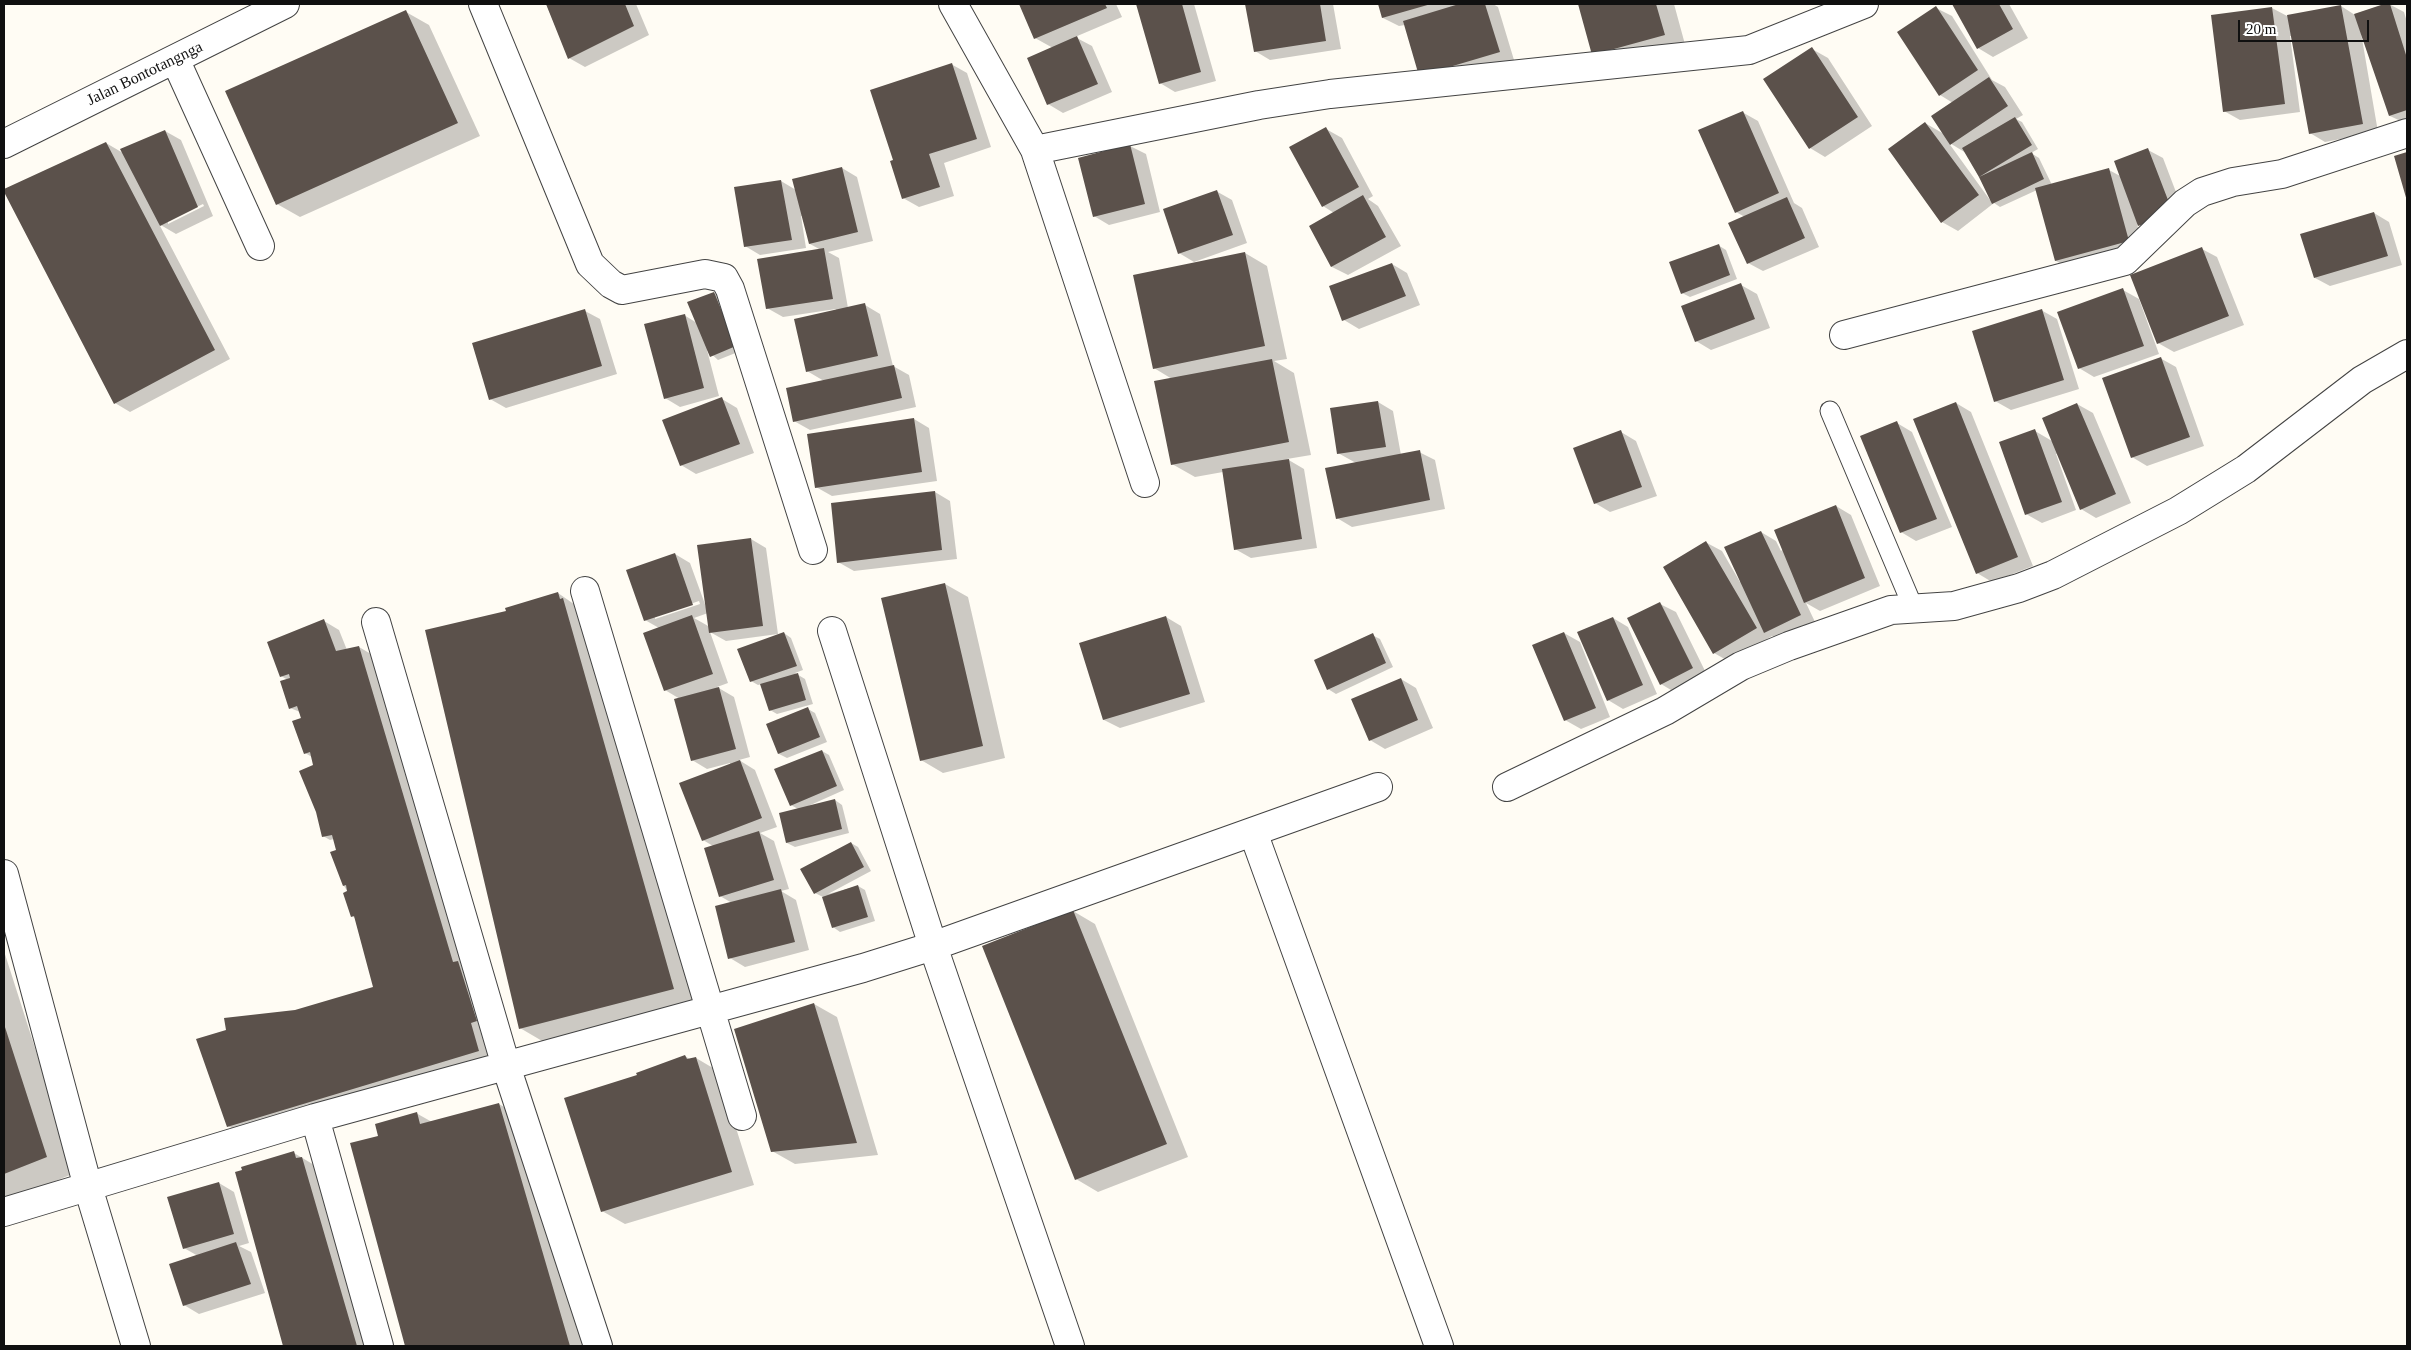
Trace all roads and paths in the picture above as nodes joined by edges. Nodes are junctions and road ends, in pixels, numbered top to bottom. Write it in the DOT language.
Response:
graph roads {
  1 [pos="285,4"];
  2 [pos="483,4"];
  3 [pos="954,4"];
  4 [pos="1864,4"];
  5 [pos="175,59"];
  6 [pos="2407,133"];
  7 [pos="4,144"];
  8 [pos="1035,150"];
  9 [pos="260,246"];
  10 [pos="1844,335"];
  11 [pos="2407,354"];
  12 [pos="1830,411"];
  13 [pos="1145,483"];
  14 [pos="813,550"];
  15 [pos="585,591"];
  16 [pos="1913,607"];
  17 [pos="376,622"];
  18 [pos="832,631"];
  19 [pos="1378,787"];
  20 [pos="1507,788"];
  21 [pos="1253,832"];
  22 [pos="4,874"];
  23 [pos="933,946"];
  24 [pos="709,1009"];
  25 [pos="506,1066"];
  26 [pos="742,1116"];
  27 [pos="315,1118"];
  28 [pos="88,1186"];
  29 [pos="4,1212"];
  30 [pos="136,1346"];
  31 [pos="379,1346"];
  32 [pos="598,1346"];
  33 [pos="1070,1346"];
  34 [pos="1439,1346"];
  1 -- 5 [label="street, Jalan Bontotangnga"];
  2 -- 14 [label="street"];
  3 -- 8 [label="street"];
  4 -- 8 [label="street"];
  5 -- 7 [label="street, Jalan Bontotangnga"];
  5 -- 9 [label="street"];
  6 -- 10 [label="street"];
  8 -- 13 [label="street"];
  11 -- 16 [label="street"];
  12 -- 16 [label="lane"];
  15 -- 24 [label="street"];
  16 -- 20 [label="street"];
  17 -- 25 [label="street"];
  18 -- 23 [label="street"];
  19 -- 21 [label="street"];
  21 -- 23 [label="street"];
  21 -- 34 [label="street"];
  22 -- 28 [label="street"];
  23 -- 24 [label="street"];
  23 -- 33 [label="street"];
  24 -- 25 [label="street"];
  24 -- 26 [label="street"];
  25 -- 27 [label="street"];
  25 -- 32 [label="street"];
  27 -- 28 [label="street"];
  27 -- 31 [label="street"];
  28 -- 29 [label="street"];
  28 -- 30 [label="street"];
}
